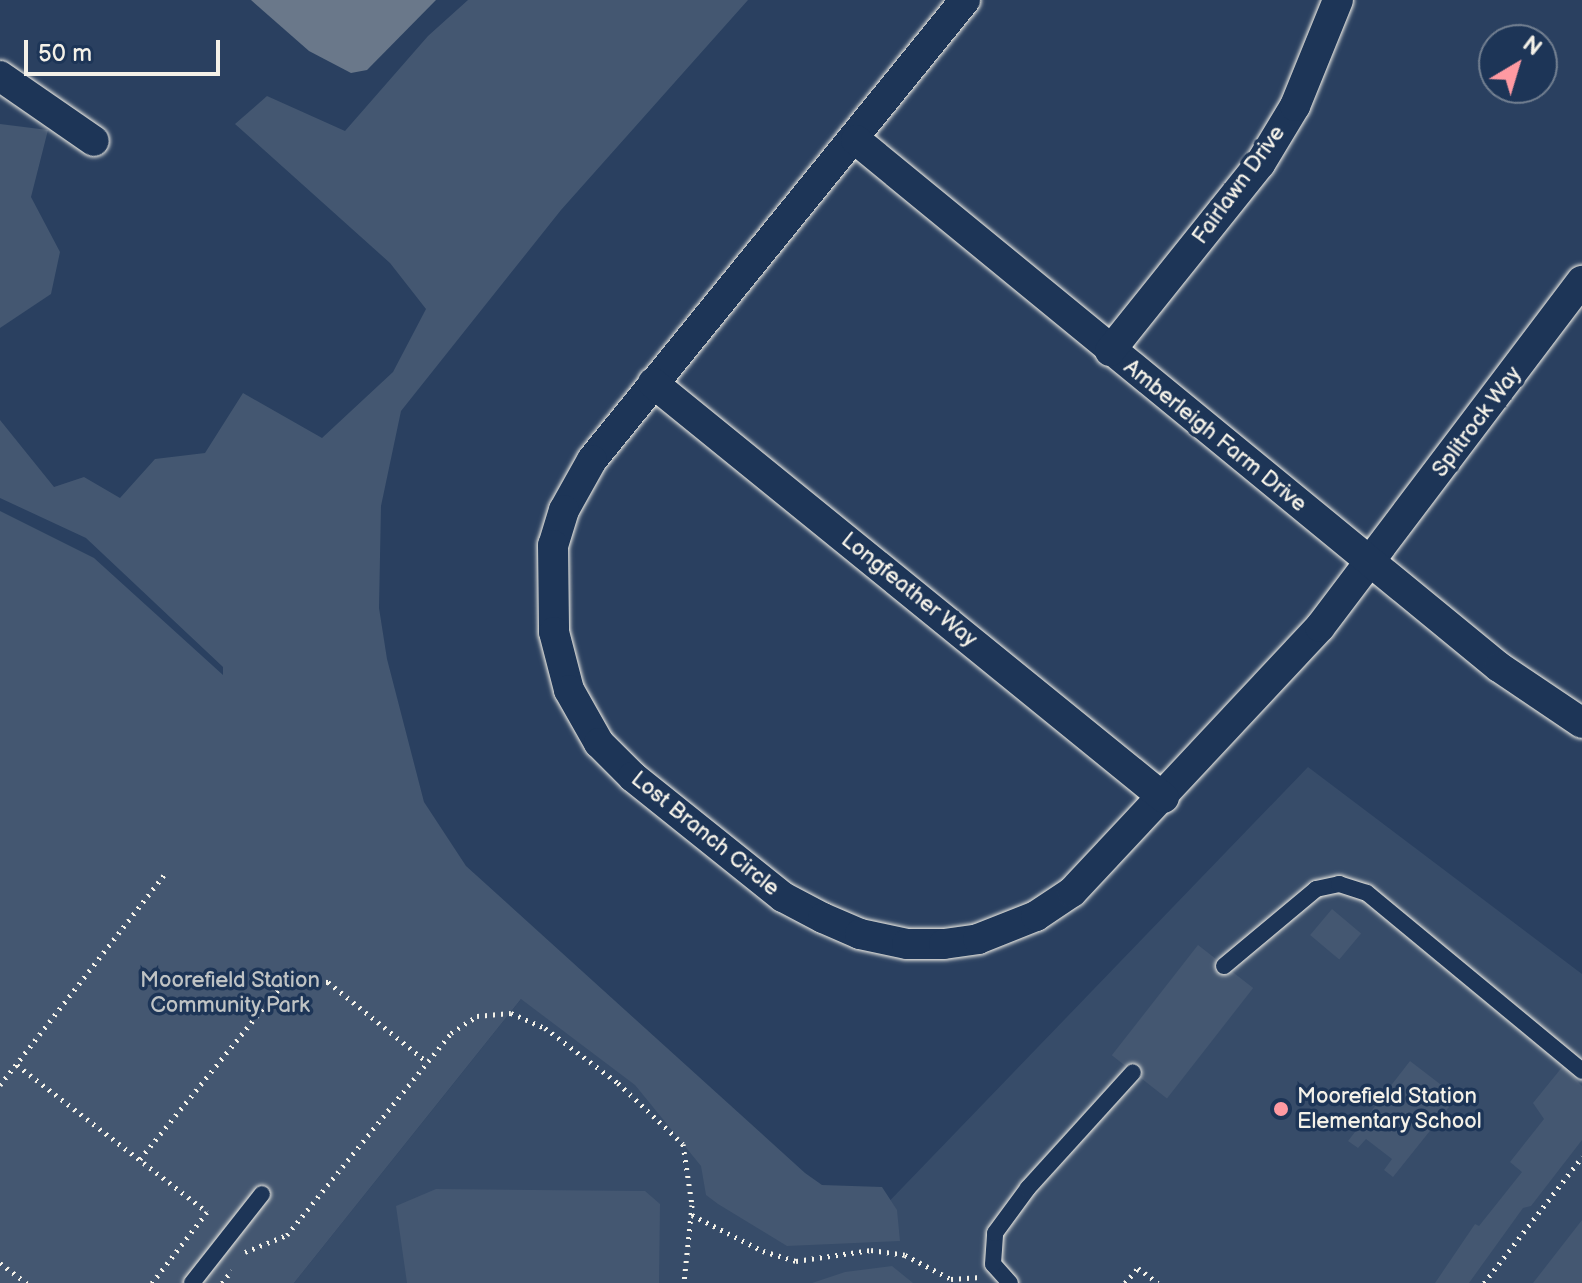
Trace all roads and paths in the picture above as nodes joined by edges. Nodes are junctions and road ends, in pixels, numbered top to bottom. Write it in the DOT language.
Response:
graph roads {
  1 [pos="965,0"];
  2 [pos="1338,0"];
  3 [pos="0,76"];
  4 [pos="856,140"];
  5 [pos="94,141"];
  6 [pos="1582,281"];
  7 [pos="1110,351"];
  8 [pos="653,383"];
  9 [pos="1371,563"];
  10 [pos="1582,723"];
  11 [pos="1164,798"];
  12 [pos="165,874"];
  13 [pos="1224,966"];
  14 [pos="426,1061"];
  15 [pos="17,1065"];
  16 [pos="1582,1071"];
  17 [pos="1133,1072"];
  18 [pos="0,1085"];
  19 [pos="1582,1157"];
  20 [pos="140,1159"];
  21 [pos="262,1194"];
  22 [pos="692,1215"];
  23 [pos="0,1263"];
  24 [pos="1004,1277"];
  25 [pos="27,1283"];
  26 [pos="152,1283"];
  27 [pos="192,1283"];
  28 [pos="222,1283"];
  29 [pos="684,1283"];
  30 [pos="1125,1283"];
  31 [pos="1158,1283"];
  32 [pos="1484,1283"];
  1 -- 4 [label="street, Lost Branch Circle"];
  2 -- 7 [label="street, Fairlawn Drive"];
  3 -- 5 [label="street"];
  4 -- 7 [label="street, Amberleigh Farm Drive"];
  4 -- 8 [label="street, Lost Branch Circle"];
  6 -- 9 [label="street, Splitrock Way"];
  7 -- 9 [label="street, Amberleigh Farm Drive"];
  8 -- 11 [label="street, Longfeather Way"];
  8 -- 11 [label="street, Lost Branch Circle"];
  9 -- 10 [label="street, Amberleigh Farm Drive"];
  9 -- 11 [label="street, Lost Branch Circle"];
  12 -- 15 [label="path"];
  13 -- 16 [label="lane"];
  14 -- 20 [label="path"];
  14 -- 22 [label="path"];
  14 -- 28 [label="path"];
  15 -- 18 [label="path"];
  15 -- 20 [label="path"];
  17 -- 24 [label="lane"];
  19 -- 32 [label="path"];
  20 -- 26 [label="path"];
  21 -- 27 [label="lane"];
  22 -- 24 [label="path"];
  22 -- 29 [label="path"];
  23 -- 25 [label="path"];
  30 -- 31 [label="path"];
}
